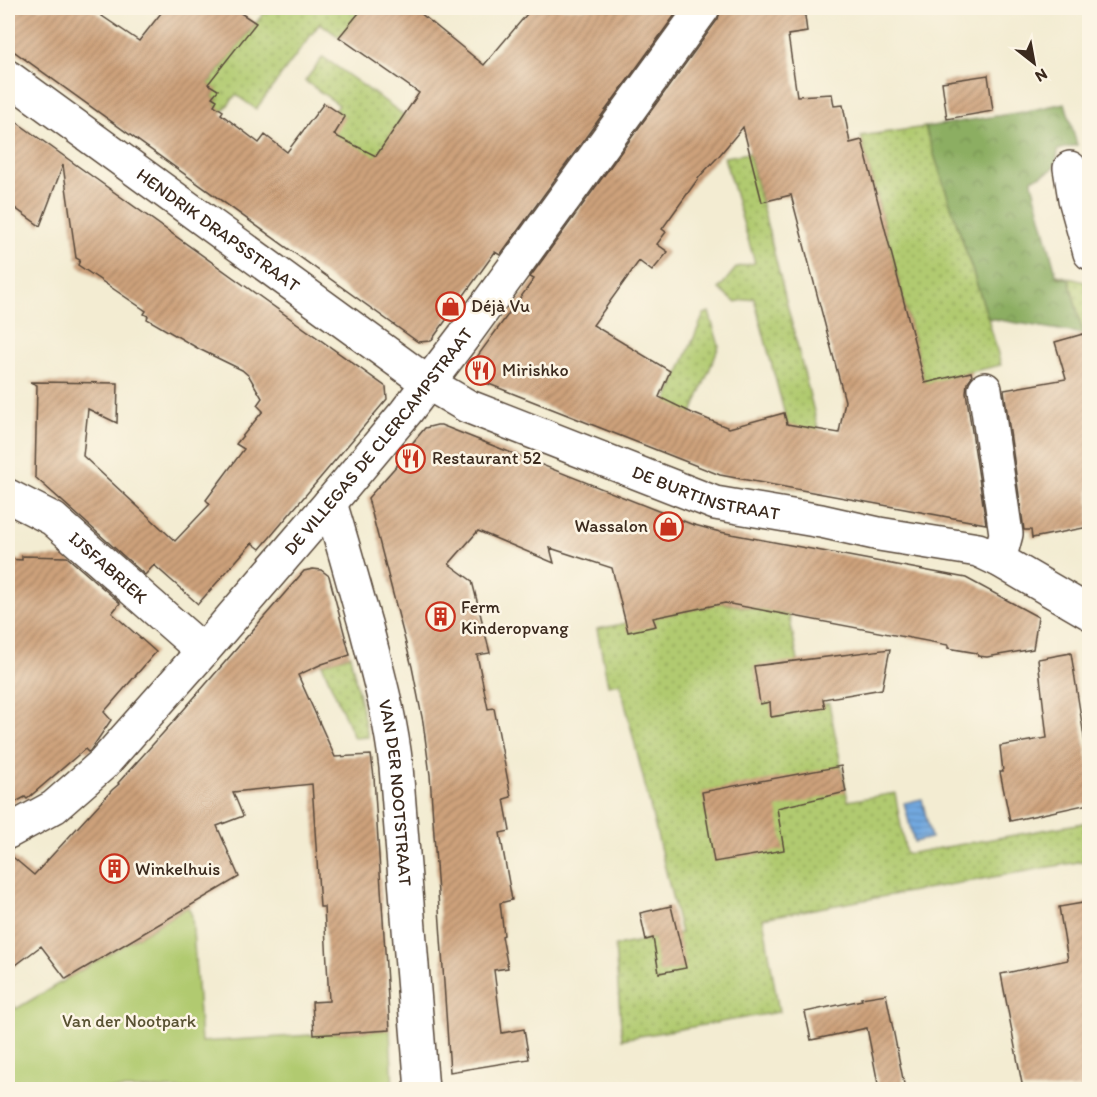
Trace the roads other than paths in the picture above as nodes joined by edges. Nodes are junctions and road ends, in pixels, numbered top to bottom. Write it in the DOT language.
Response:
graph roads {
  1 [pos="703,8"];
  2 [pos="8,77"];
  3 [pos="1070,168"];
  4 [pos="1089,253"];
  5 [pos="428,383"];
  6 [pos="985,389"];
  7 [pos="8,496"];
  8 [pos="330,503"];
  9 [pos="999,560"];
  10 [pos="1089,613"];
  11 [pos="203,651"];
  12 [pos="8,832"];
  13 [pos="422,1089"];
  1 -- 5 [label="street, DE VILLEGAS DE CLERCAMPSTRAAT"];
  2 -- 5 [label="street, HENDRIK DRAPSSTRAAT"];
  3 -- 4 [label="street"];
  5 -- 8 [label="street, DE VILLEGAS DE CLERCAMPSTRAAT"];
  5 -- 9 [label="street, DE BURTINSTRAAT"];
  6 -- 9 [label="street"];
  7 -- 11 [label="street, IJSFABRIEK"];
  8 -- 11 [label="street, DE VILLEGAS DE CLERCAMPSTRAAT"];
  8 -- 13 [label="street, VAN DER NOOTSTRAAT"];
  9 -- 10 [label="street, DE BURTINSTRAAT"];
  11 -- 12 [label="street, DE VILLEGAS DE CLERCAMPSTRAAT"];
}
